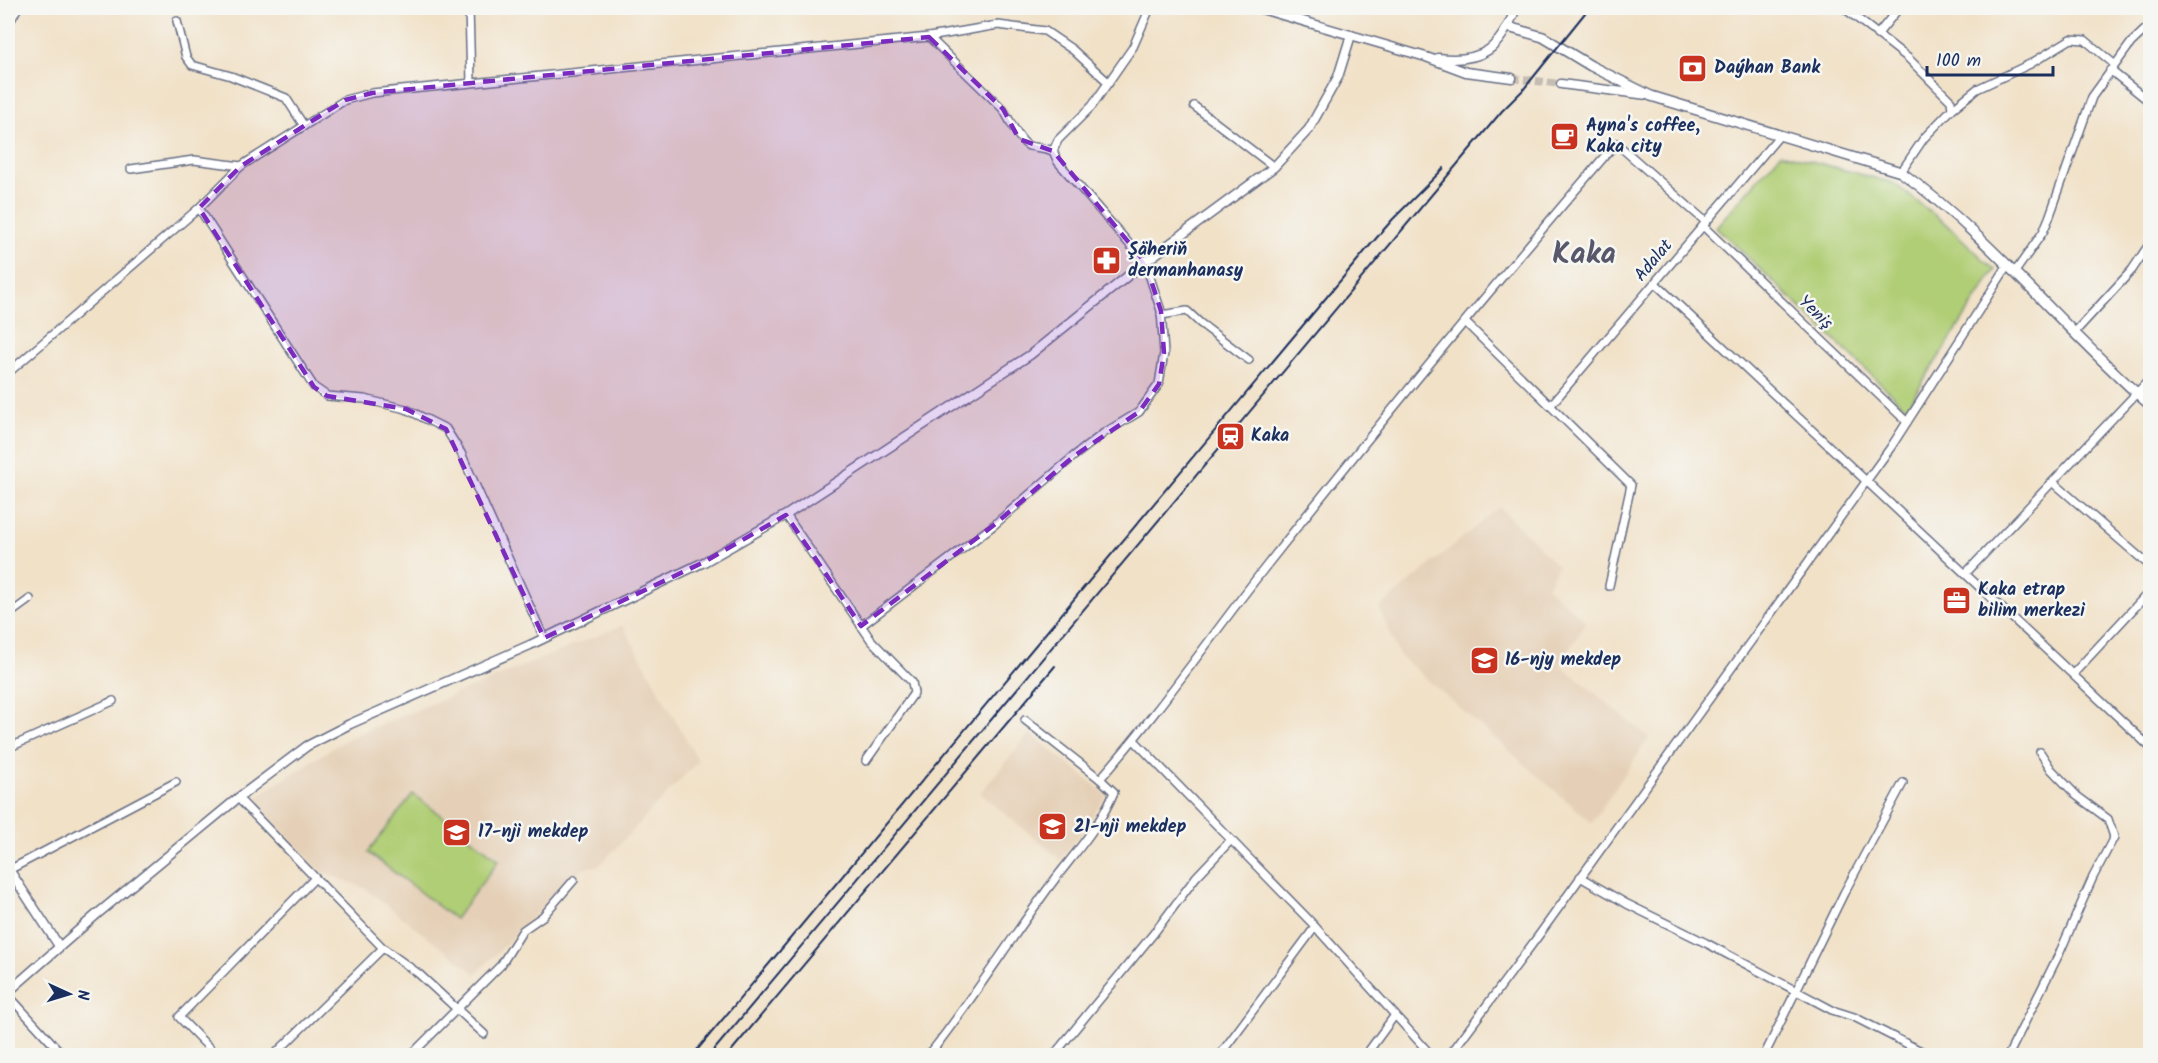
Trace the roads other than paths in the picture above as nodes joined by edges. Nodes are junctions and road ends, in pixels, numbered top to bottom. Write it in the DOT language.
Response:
graph roads {
  1 [pos="17,8"];
  2 [pos="469,8"];
  3 [pos="1150,8"];
  4 [pos="1258,8"];
  5 [pos="1516,8"];
  6 [pos="1844,8"];
  7 [pos="1899,8"];
  8 [pos="177,21"];
  9 [pos="8,24"];
  10 [pos="2151,26"];
  11 [pos="1508,27"];
  12 [pos="1877,34"];
  13 [pos="1351,35"];
  14 [pos="929,37"];
  15 [pos="1426,57"];
  16 [pos="2112,67"];
  17 [pos="1512,78"];
  18 [pos="471,82"];
  19 [pos="1109,83"];
  20 [pos="1561,84"];
  21 [pos="1651,96"];
  22 [pos="2151,102"];
  23 [pos="1194,106"];
  24 [pos="1952,109"];
  25 [pos="304,126"];
  26 [pos="1779,136"];
  27 [pos="1053,151"];
  28 [pos="241,166"];
  29 [pos="1274,167"];
  30 [pos="131,168"];
  31 [pos="1901,172"];
  32 [pos="199,208"];
  33 [pos="1704,224"];
  34 [pos="2151,243"];
  35 [pos="1145,262"];
  36 [pos="2011,268"];
  37 [pos="1655,283"];
  38 [pos="1161,315"];
  39 [pos="1465,322"];
  40 [pos="2075,332"];
  41 [pos="1249,360"];
  42 [pos="8,373"];
  43 [pos="2151,379"];
  44 [pos="2137,393"];
  45 [pos="1551,405"];
  46 [pos="2151,405"];
  47 [pos="1907,422"];
  48 [pos="1867,480"];
  49 [pos="2053,482"];
  50 [pos="786,515"];
  51 [pos="2151,566"];
  52 [pos="1966,573"];
  53 [pos="1609,586"];
  54 [pos="2151,591"];
  55 [pos="30,599"];
  56 [pos="8,615"];
  57 [pos="861,626"];
  58 [pos="544,638"];
  59 [pos="2073,674"];
  60 [pos="113,701"];
  61 [pos="1025,720"];
  62 [pos="1134,740"];
  63 [pos="2151,747"];
  64 [pos="8,748"];
  65 [pos="2040,752"];
  66 [pos="866,761"];
  67 [pos="1100,779"];
  68 [pos="176,782"];
  69 [pos="1903,783"];
  70 [pos="238,798"];
  71 [pos="1231,840"];
  72 [pos="8,869"];
  73 [pos="1580,877"];
  74 [pos="314,879"];
  75 [pos="574,880"];
  76 [pos="1315,927"];
  77 [pos="59,946"];
  78 [pos="383,948"];
  79 [pos="1796,991"];
  80 [pos="8,994"];
  81 [pos="457,1010"];
  82 [pos="1395,1015"];
  83 [pos="484,1034"];
  84 [pos="64,1056"];
  85 [pos="217,1056"];
  86 [pos="273,1056"];
  87 [pos="410,1056"];
  88 [pos="925,1056"];
  89 [pos="1053,1056"];
  90 [pos="1219,1056"];
  91 [pos="1365,1056"];
  92 [pos="1432,1056"];
  93 [pos="1449,1056"];
  94 [pos="1764,1056"];
  95 [pos="1930,1056"];
  96 [pos="2008,1056"];
  1 -- 9 [label="street"];
  2 -- 18 [label="street"];
  3 -- 19 [label="street"];
  4 -- 13 [label="street"];
  5 -- 11 [label="street"];
  6 -- 12 [label="street"];
  7 -- 12 [label="street"];
  8 -- 25 [label="street"];
  10 -- 16 [label="street"];
  11 -- 15 [label="street"];
  11 -- 21 [label="main road"];
  12 -- 24 [label="street"];
  13 -- 15 [label="street"];
  13 -- 29 [label="street"];
  14 -- 18 [label="street"];
  14 -- 19 [label="street"];
  14 -- 27 [label="street"];
  15 -- 17 [label="street"];
  16 -- 22 [label="street"];
  16 -- 24 [label="street"];
  16 -- 36 [label="street"];
  18 -- 25 [label="street"];
  19 -- 27 [label="street"];
  20 -- 21 [label="street"];
  21 -- 26 [label="main road"];
  23 -- 29 [label="street"];
  24 -- 31 [label="street"];
  25 -- 28 [label="street"];
  26 -- 31 [label="main road"];
  26 -- 33 [label="street, Adalat"];
  27 -- 35 [label="street"];
  28 -- 30 [label="street"];
  28 -- 32 [label="street"];
  29 -- 35 [label="street"];
  31 -- 36 [label="main road"];
  32 -- 42 [label="street"];
  32 -- 58 [label="street"];
  33 -- 37 [label="street, Adalat"];
  33 -- 39 [label="street, Yeniş"];
  33 -- 47 [label="street, Yeniş"];
  34 -- 40 [label="street"];
  35 -- 38 [label="street"];
  35 -- 50 [label="street"];
  36 -- 40 [label="main road"];
  36 -- 47 [label="street"];
  37 -- 45 [label="street, Adalat"];
  37 -- 48 [label="street"];
  38 -- 41 [label="street"];
  38 -- 57 [label="street"];
  39 -- 45 [label="street"];
  39 -- 62 [label="street"];
  40 -- 44 [label="main road"];
  43 -- 44 [label="street"];
  44 -- 46 [label="main road"];
  44 -- 49 [label="street"];
  45 -- 53 [label="street"];
  47 -- 48 [label="street"];
  48 -- 52 [label="street"];
  48 -- 73 [label="street"];
  49 -- 51 [label="street"];
  49 -- 52 [label="street"];
  50 -- 57 [label="street"];
  50 -- 58 [label="street"];
  52 -- 59 [label="street"];
  54 -- 59 [label="street"];
  55 -- 56 [label="street"];
  57 -- 66 [label="street"];
  58 -- 70 [label="street"];
  59 -- 63 [label="street"];
  60 -- 64 [label="street"];
  61 -- 67 [label="street"];
  62 -- 67 [label="street"];
  62 -- 71 [label="street"];
  65 -- 96 [label="street"];
  67 -- 88 [label="street"];
  68 -- 72 [label="street"];
  69 -- 79 [label="street"];
  70 -- 74 [label="street"];
  70 -- 77 [label="street"];
  71 -- 76 [label="street"];
  71 -- 89 [label="street"];
  72 -- 77 [label="street"];
  73 -- 79 [label="street"];
  73 -- 93 [label="street"];
  74 -- 78 [label="street"];
  74 -- 85 [label="street"];
  75 -- 81 [label="street"];
  76 -- 82 [label="street"];
  76 -- 90 [label="street"];
  77 -- 80 [label="street"];
  78 -- 81 [label="street"];
  78 -- 86 [label="street"];
  79 -- 94 [label="street"];
  79 -- 95 [label="street"];
  80 -- 84 [label="street"];
  81 -- 83 [label="street"];
  81 -- 87 [label="street"];
  82 -- 91 [label="street"];
  82 -- 92 [label="street"];
}
